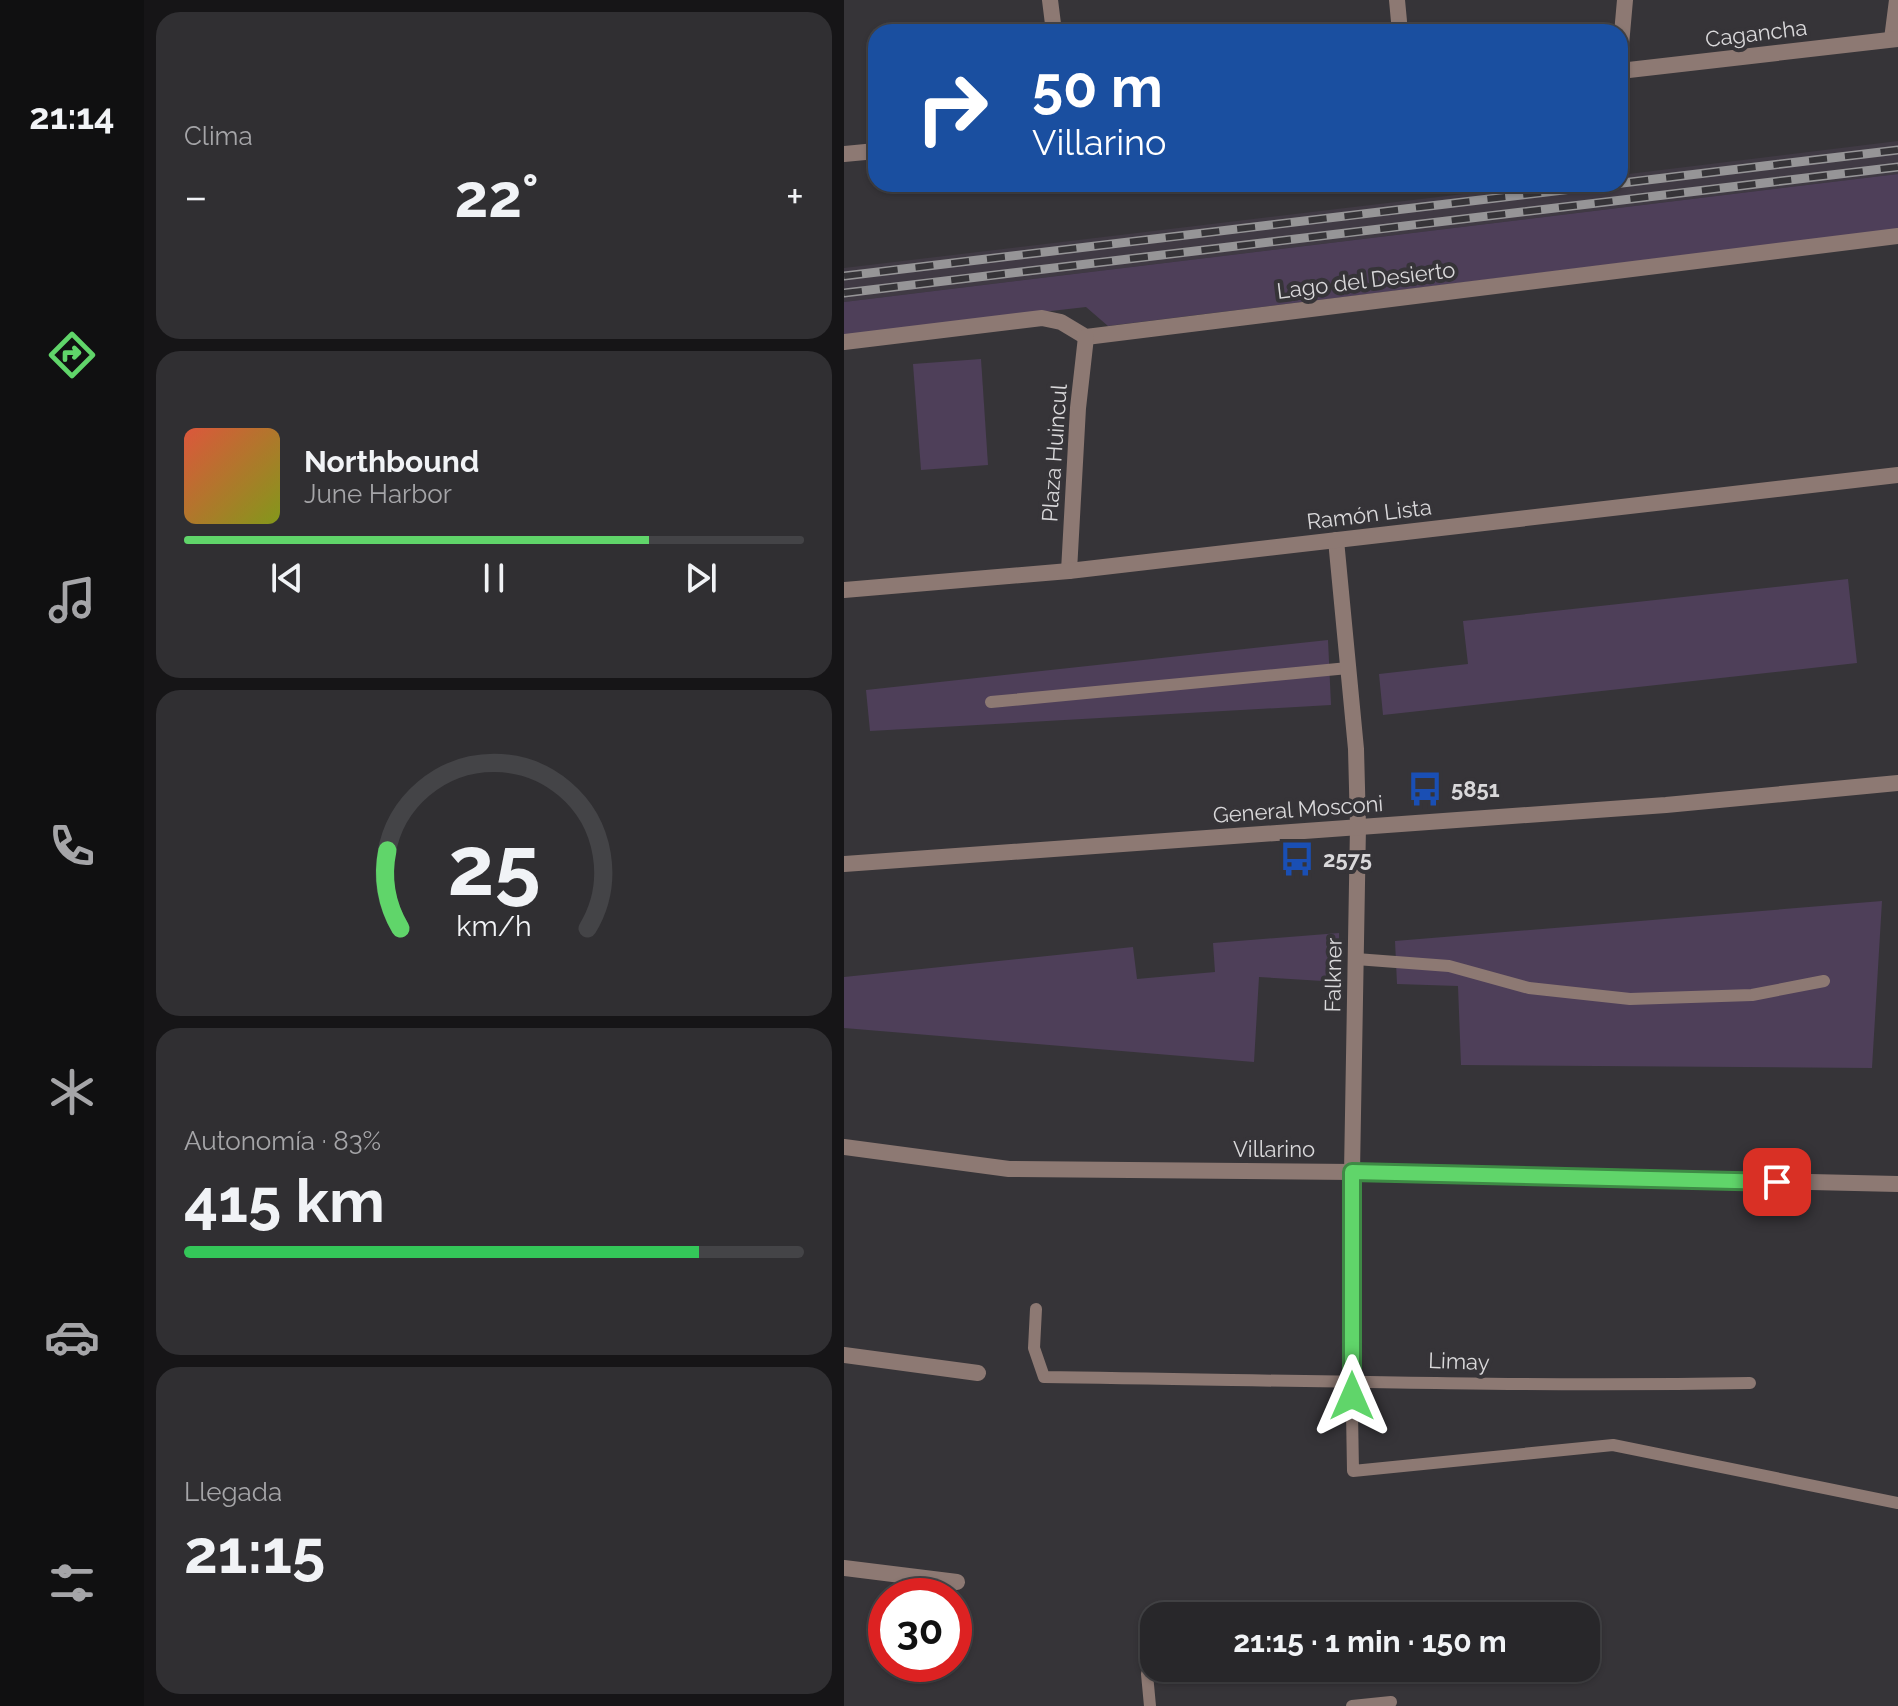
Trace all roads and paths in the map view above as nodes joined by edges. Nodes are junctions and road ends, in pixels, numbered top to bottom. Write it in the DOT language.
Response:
graph roads {
  1 [pos="1050,0"];
  2 [pos="1397,0"];
  3 [pos="1625,0"];
  4 [pos="1897,0"];
  5 [pos="1053,24"];
  6 [pos="1399,24"];
  7 [pos="1623,24"];
  8 [pos="1895,39"];
  9 [pos="1628,70"];
  10 [pos="868,152"];
  11 [pos="844,154"];
  12 [pos="1898,236"];
  13 [pos="1086,337"];
  14 [pos="844,342"];
  15 [pos="1898,475"];
  16 [pos="1336,540"];
  17 [pos="1069,571"];
  18 [pos="844,590"];
  19 [pos="1348,668"];
  20 [pos="991,702"];
  21 [pos="1898,783"];
  22 [pos="1358,826"];
  23 [pos="844,864"];
  24 [pos="1356,959"];
  25 [pos="1824,981"];
  26 [pos="844,1147"];
  27 [pos="1352,1172"];
  28 [pos="1898,1184"];
  29 [pos="1036,1309"];
  30 [pos="844,1355"];
  31 [pos="978,1373"];
  32 [pos="1352,1380"];
  33 [pos="1750,1383"];
  34 [pos="1352,1412"];
  35 [pos="1898,1503"];
  36 [pos="844,1568"];
  37 [pos="925,1578"];
  38 [pos="1148,1682"];
  39 [pos="1391,1702"];
  40 [pos="1150,1706"];
  41 [pos="1352,1706"];
  1 -- 5 [label="street"];
  2 -- 6 [label="street"];
  3 -- 7 [label="street"];
  4 -- 8 [label="street"];
  8 -- 9 [label="street, Cagancha"];
  10 -- 11 [label="street"];
  12 -- 13 [label="street, Lago del Desierto"];
  13 -- 14 [label="street"];
  13 -- 17 [label="street, Plaza Huincul"];
  15 -- 16 [label="street, Ramón Lista"];
  16 -- 17 [label="street, Ramón Lista"];
  16 -- 19 [label="street, Falkner"];
  17 -- 18 [label="street, Ramón Lista"];
  19 -- 20 [label="lane"];
  19 -- 22 [label="street, Falkner"];
  21 -- 22 [label="street, General Mosconi"];
  22 -- 23 [label="street, General Mosconi"];
  22 -- 24 [label="street, Falkner"];
  24 -- 25 [label="lane"];
  24 -- 27 [label="street, Falkner"];
  26 -- 27 [label="street, Villarino"];
  27 -- 28 [label="street, Villarino"];
  27 -- 32 [label="street, Falkner"];
  29 -- 32 [label="lane, Limay"];
  30 -- 31 [label="street"];
  32 -- 33 [label="lane, Limay"];
  32 -- 34 [label="street, Falkner"];
  34 -- 35 [label="lane"];
  36 -- 37 [label="street"];
  38 -- 40 [label="lane"];
  39 -- 41 [label="lane"];
}
